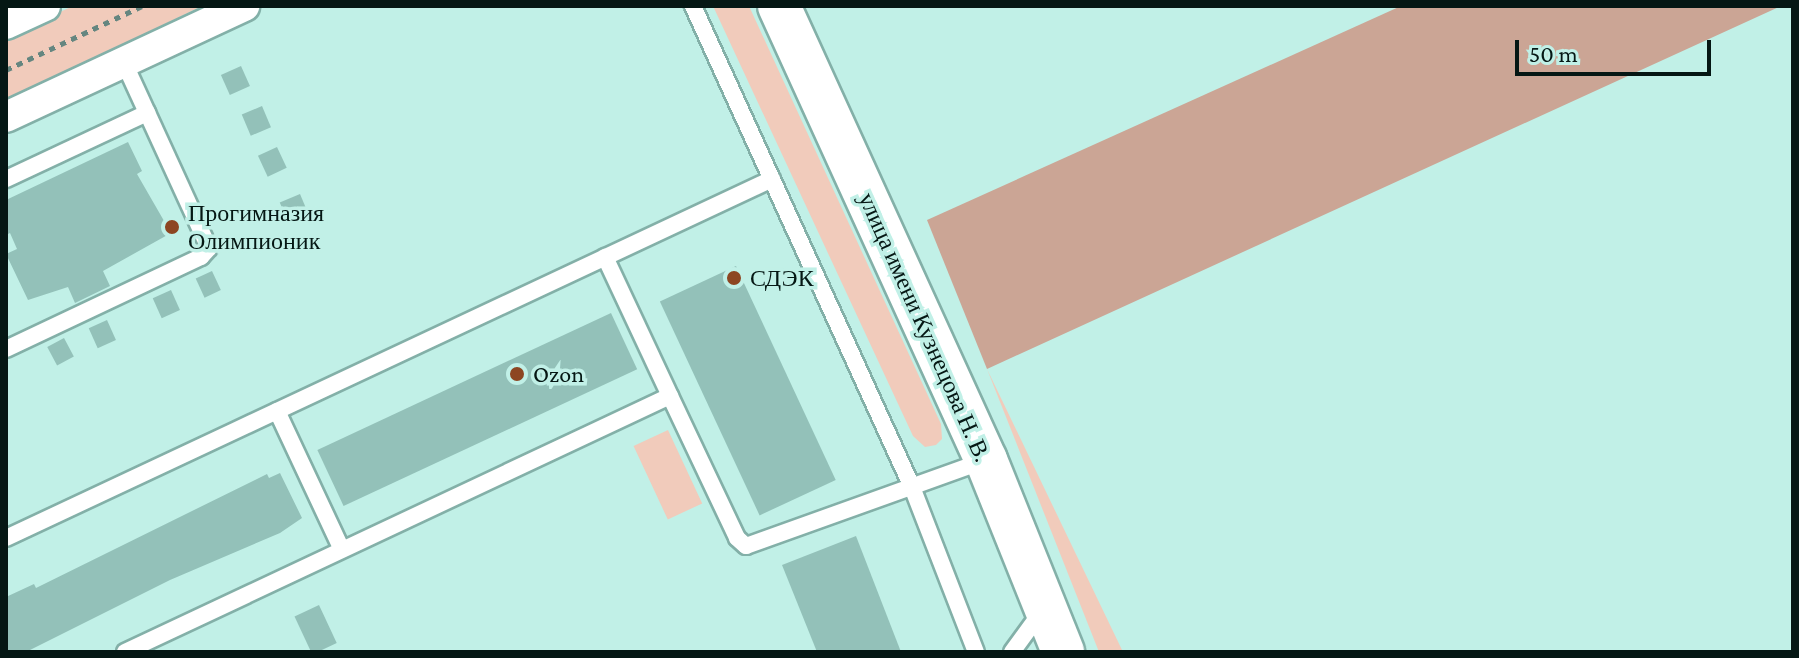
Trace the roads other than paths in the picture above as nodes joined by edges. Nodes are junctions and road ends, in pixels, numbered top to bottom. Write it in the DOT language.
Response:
graph roads {
  1 [pos="45,6"];
  2 [pos="693,6"];
  3 [pos="779,6"];
  4 [pos="236,8"];
  5 [pos="6,24"];
  6 [pos="124,62"];
  7 [pos="147,113"];
  8 [pos="6,117"];
  9 [pos="6,179"];
  10 [pos="772,179"];
  11 [pos="605,257"];
  12 [pos="6,349"];
  13 [pos="670,396"];
  14 [pos="277,411"];
  15 [pos="986,460"];
  16 [pos="912,487"];
  17 [pos="6,538"];
  18 [pos="342,550"];
  19 [pos="1045,607"];
  20 [pos="125,652"];
  21 [pos="976,652"];
  22 [pos="1012,652"];
  23 [pos="1063,652"];
  1 -- 5 [label="street"];
  2 -- 10 [label="lane"];
  3 -- 15 [label="main road, улица имени Кузнецова Н. В."];
  4 -- 6 [label="street"];
  6 -- 7 [label="lane"];
  6 -- 8 [label="street"];
  7 -- 9 [label="lane"];
  7 -- 12 [label="lane"];
  10 -- 11 [label="lane"];
  10 -- 16 [label="lane"];
  11 -- 13 [label="lane"];
  11 -- 14 [label="lane"];
  13 -- 16 [label="lane"];
  13 -- 18 [label="lane"];
  14 -- 17 [label="lane"];
  14 -- 18 [label="lane"];
  15 -- 16 [label="lane"];
  15 -- 19 [label="main road, улица имени Кузнецова Н. В."];
  16 -- 21 [label="lane"];
  18 -- 20 [label="lane"];
  19 -- 22 [label="lane"];
  19 -- 23 [label="main road, улица имени Кузнецова Н. В."];
}
